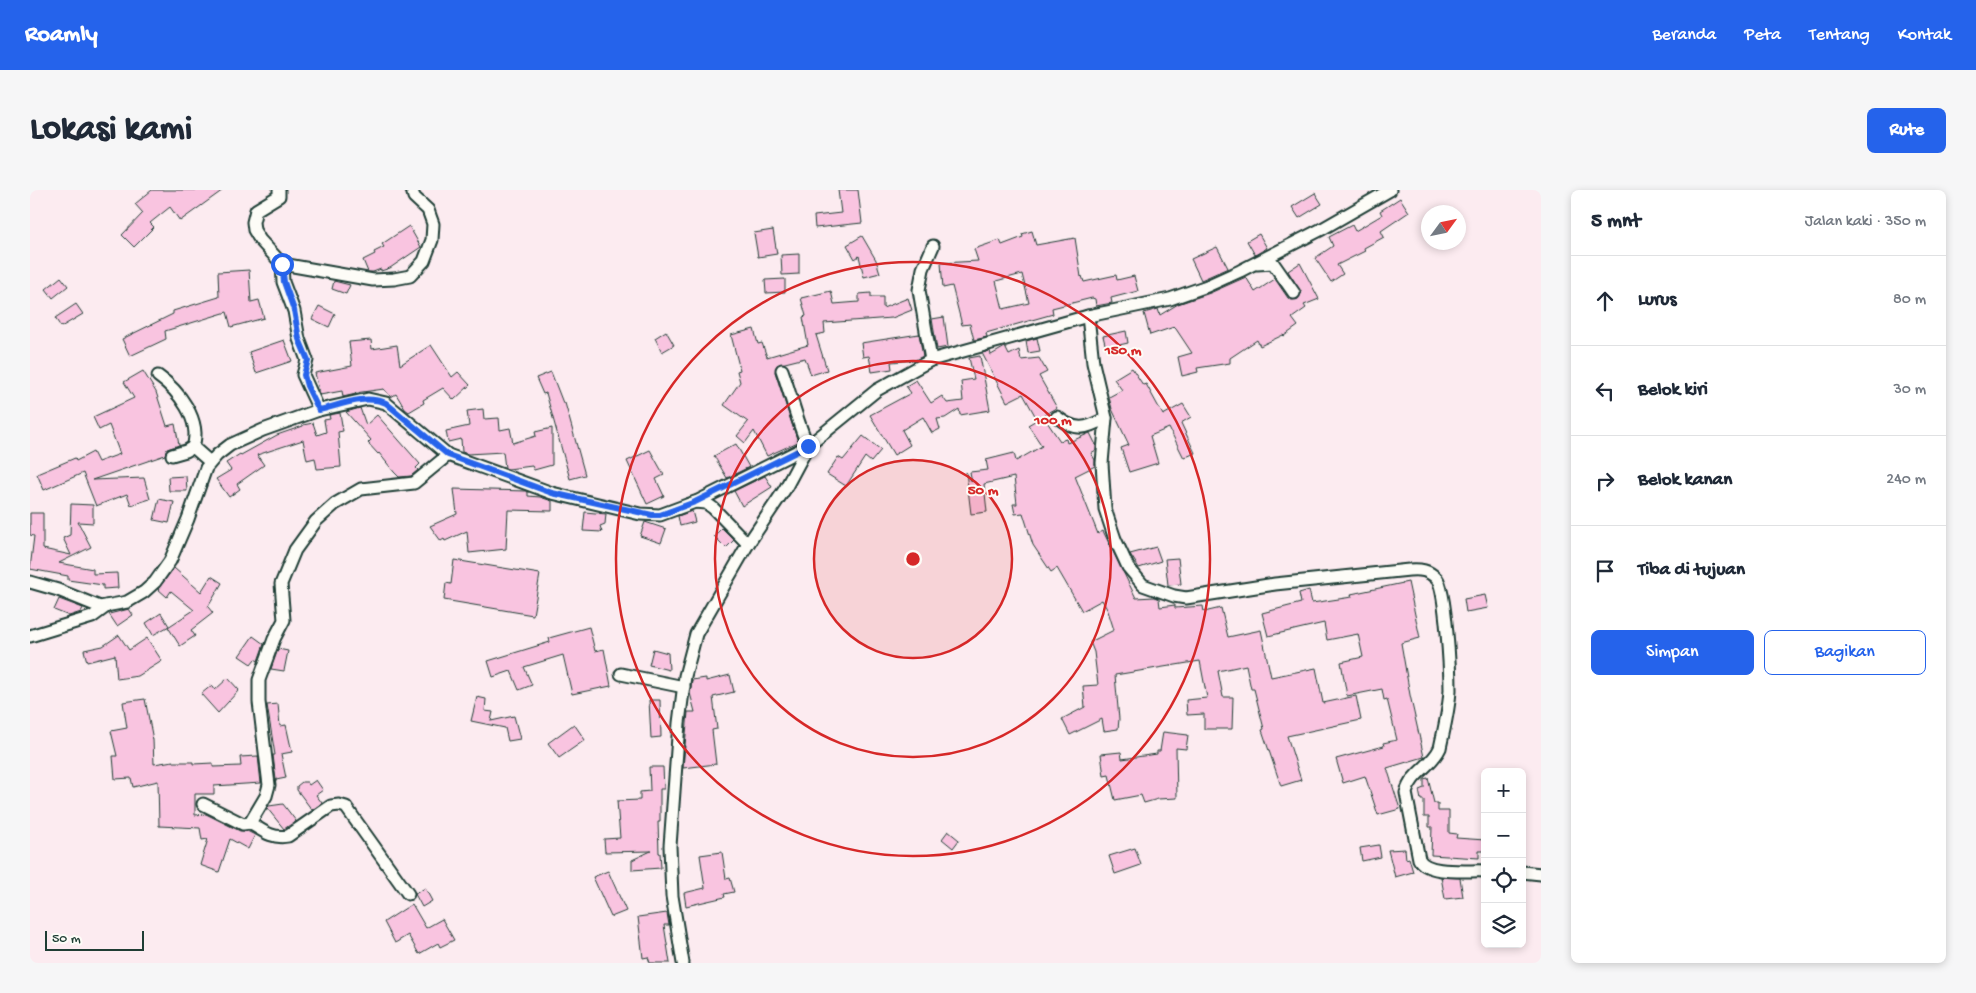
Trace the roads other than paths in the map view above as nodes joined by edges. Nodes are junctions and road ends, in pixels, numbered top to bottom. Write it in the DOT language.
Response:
graph roads {
  1 [pos="279,190"];
  2 [pos="412,190"];
  3 [pos="1390,190"];
  4 [pos="933,246"];
  5 [pos="282,264"];
  6 [pos="1253,264"];
  7 [pos="1294,293"];
  8 [pos="1088,316"];
  9 [pos="931,360"];
  10 [pos="782,370"];
  11 [pos="158,376"];
  12 [pos="319,410"];
  13 [pos="1057,417"];
  14 [pos="1106,418"];
  15 [pos="808,446"];
  16 [pos="193,447"];
  17 [pos="172,455"];
  18 [pos="448,455"];
  19 [pos="210,462"];
  20 [pos="695,502"];
  21 [pos="748,544"];
  22 [pos="30,582"];
  23 [pos="107,606"];
  24 [pos="30,636"];
  25 [pos="621,674"];
  26 [pos="684,687"];
  27 [pos="203,804"];
  28 [pos="250,823"];
  29 [pos="1481,871"];
  30 [pos="1526,872"];
  31 [pos="1541,874"];
  32 [pos="408,894"];
  33 [pos="683,963"];
  1 -- 5 [label="street"];
  2 -- 5 [label="street"];
  3 -- 6 [label="street"];
  4 -- 9 [label="street"];
  5 -- 12 [label="street"];
  6 -- 7 [label="street"];
  6 -- 8 [label="street"];
  8 -- 9 [label="street"];
  8 -- 14 [label="street"];
  9 -- 15 [label="street"];
  10 -- 15 [label="street"];
  11 -- 16 [label="street"];
  12 -- 18 [label="street"];
  12 -- 19 [label="street"];
  13 -- 14 [label="street"];
  14 -- 29 [label="street"];
  15 -- 20 [label="street"];
  15 -- 21 [label="street"];
  16 -- 17 [label="street"];
  16 -- 19 [label="street"];
  18 -- 20 [label="street"];
  18 -- 28 [label="street"];
  19 -- 23 [label="street"];
  20 -- 21 [label="street"];
  21 -- 26 [label="street"];
  22 -- 23 [label="street"];
  23 -- 24 [label="street"];
  25 -- 26 [label="street"];
  26 -- 33 [label="street"];
  27 -- 28 [label="street"];
  28 -- 32 [label="street"];
  30 -- 31 [label="street"];
}
